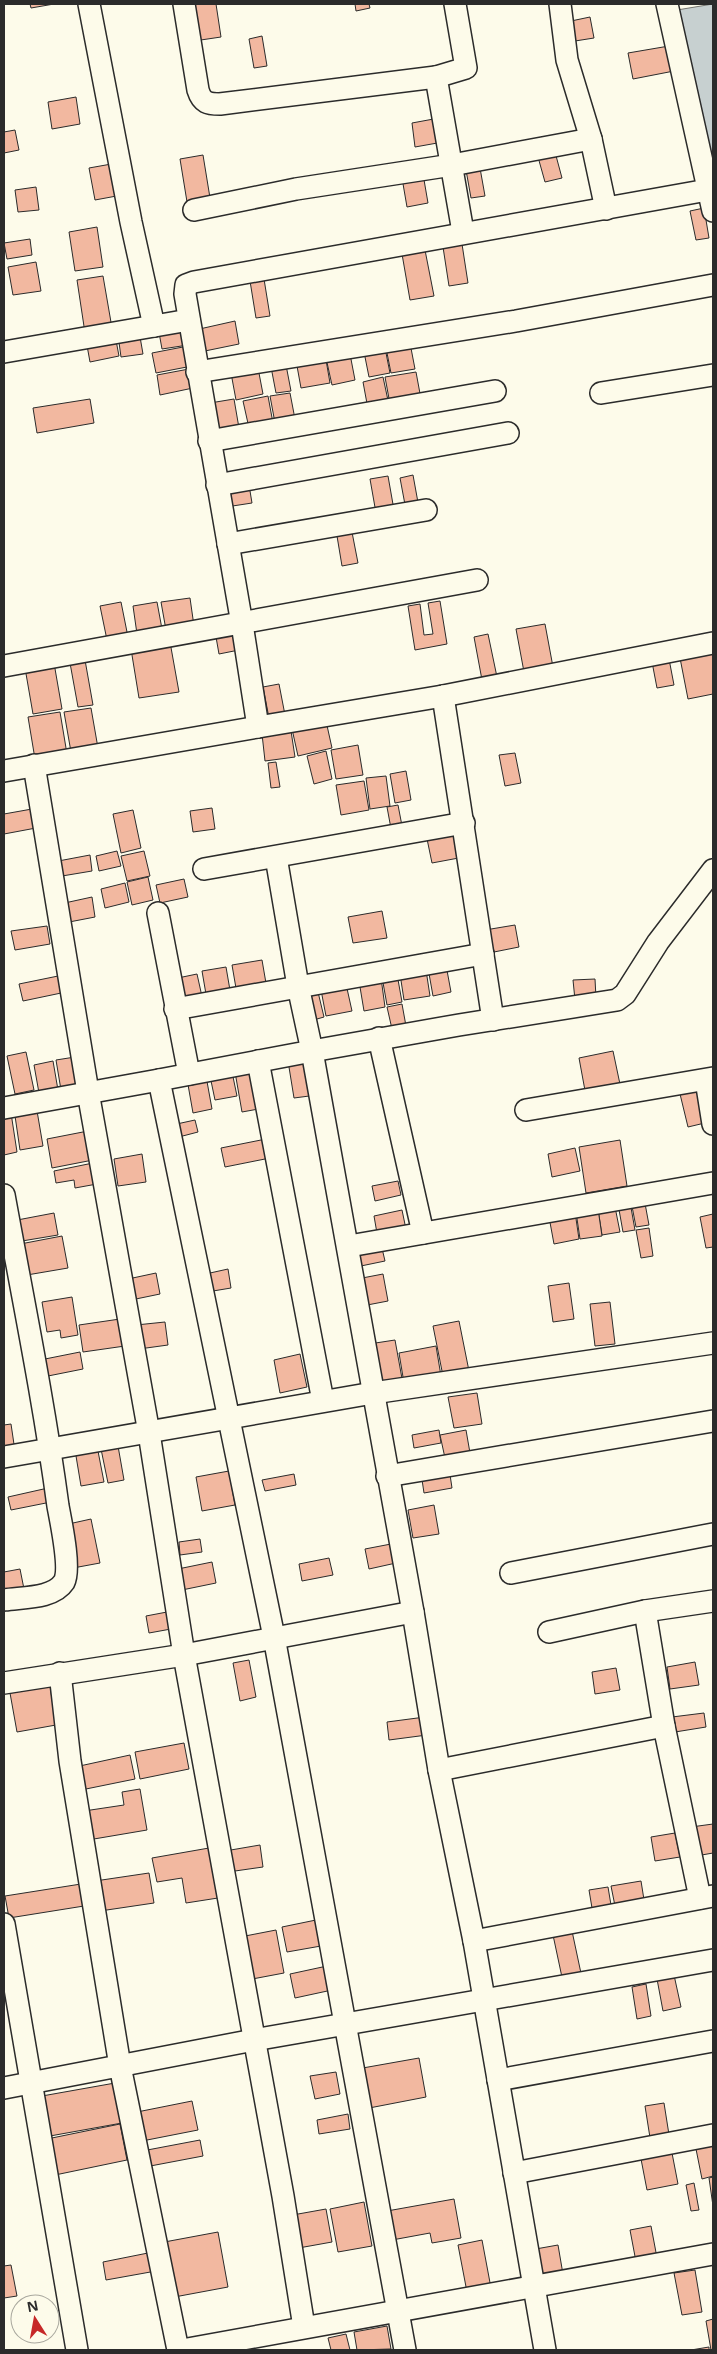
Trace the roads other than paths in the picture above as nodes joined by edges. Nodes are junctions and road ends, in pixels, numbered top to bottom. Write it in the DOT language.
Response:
graph roads {
  1 [pos="89,4"];
  2 [pos="184,4"];
  3 [pos="455,4"];
  4 [pos="560,4"];
  5 [pos="667,4"];
  6 [pos="436,77"];
  7 [pos="591,139"];
  8 [pos="452,165"];
  9 [pos="711,190"];
  10 [pos="606,209"];
  11 [pos="194,210"];
  12 [pos="713,211"];
  13 [pos="463,232"];
  14 [pos="713,285"];
  15 [pos="189,320"];
  16 [pos="154,326"];
  17 [pos="4,352"];
  18 [pos="197,372"];
  19 [pos="713,375"];
  20 [pos="495,390"];
  21 [pos="601,393"];
  22 [pos="508,433"];
  23 [pos="210,441"];
  24 [pos="217,485"];
  25 [pos="426,510"];
  26 [pos="228,544"];
  27 [pos="477,580"];
  28 [pos="242,624"];
  29 [pos="713,644"];
  30 [pos="4,666"];
  31 [pos="444,696"];
  32 [pos="258,727"];
  33 [pos="34,765"];
  34 [pos="4,771"];
  35 [pos="464,823"];
  36 [pos="276,857"];
  37 [pos="204,869"];
  38 [pos="713,870"];
  39 [pos="158,913"];
  40 [pos="484,954"];
  41 [pos="298,986"];
  42 [pos="175,1009"];
  43 [pos="493,1020"];
  44 [pos="380,1038"];
  45 [pos="312,1051"];
  46 [pos="258,1061"];
  47 [pos="189,1074"];
  48 [pos="710,1079"];
  49 [pos="159,1080"];
  50 [pos="88,1092"];
  51 [pos="4,1108"];
  52 [pos="526,1110"];
  53 [pos="713,1124"];
  54 [pos="713,1184"];
  55 [pos="4,1195"];
  56 [pos="423,1233"];
  57 [pos="348,1246"];
  58 [pos="713,1343"];
  59 [pos="373,1393"];
  60 [pos="323,1401"];
  61 [pos="229,1418"];
  62 [pos="713,1421"];
  63 [pos="149,1433"];
  64 [pos="51,1449"];
  65 [pos="4,1458"];
  66 [pos="387,1476"];
  67 [pos="713,1534"];
  68 [pos="511,1573"];
  69 [pos="4,1600"];
  70 [pos="713,1605"];
  71 [pos="413,1612"];
  72 [pos="645,1612"];
  73 [pos="549,1632"];
  74 [pos="274,1637"];
  75 [pos="184,1655"];
  76 [pos="60,1673"];
  77 [pos="4,1682"];
  78 [pos="664,1726"];
  79 [pos="439,1770"];
  80 [pos="707,1897"];
  81 [pos="4,1924"];
  82 [pos="474,1942"];
  83 [pos="713,1960"];
  84 [pos="484,2000"];
  85 [pos="346,2024"];
  86 [pos="254,2040"];
  87 [pos="713,2041"];
  88 [pos="120,2066"];
  89 [pos="498,2080"];
  90 [pos="31,2084"];
  91 [pos="4,2088"];
  92 [pos="713,2135"];
  93 [pos="514,2173"];
  94 [pos="713,2254"];
  95 [pos="534,2287"];
  96 [pos="398,2312"];
  97 [pos="304,2327"];
  98 [pos="77,2350"];
  99 [pos="178,2350"];
  100 [pos="182,2350"];
  101 [pos="405,2350"];
  102 [pos="546,2350"];
  1 -- 16 [label="street"];
  2 -- 6 [label="street"];
  3 -- 6 [label="street"];
  4 -- 7 [label="street"];
  5 -- 9 [label="street"];
  6 -- 8 [label="street"];
  7 -- 8 [label="street"];
  7 -- 10 [label="street"];
  8 -- 11 [label="street"];
  8 -- 13 [label="street"];
  9 -- 10 [label="street"];
  9 -- 12 [label="street"];
  10 -- 13 [label="street"];
  13 -- 15 [label="street"];
  14 -- 18 [label="street"];
  15 -- 16 [label="street"];
  15 -- 18 [label="street"];
  16 -- 17 [label="street"];
  18 -- 23 [label="street"];
  19 -- 21 [label="street"];
  20 -- 23 [label="street"];
  22 -- 24 [label="street"];
  23 -- 24 [label="street"];
  24 -- 26 [label="street"];
  25 -- 26 [label="street"];
  26 -- 28 [label="street"];
  27 -- 28 [label="street"];
  28 -- 30 [label="street"];
  28 -- 32 [label="street"];
  29 -- 31 [label="street"];
  31 -- 32 [label="street"];
  31 -- 35 [label="street"];
  32 -- 33 [label="street"];
  33 -- 34 [label="street"];
  33 -- 50 [label="street"];
  35 -- 36 [label="street"];
  35 -- 40 [label="street"];
  36 -- 37 [label="street"];
  36 -- 41 [label="street"];
  38 -- 43 [label="street"];
  39 -- 42 [label="street"];
  40 -- 41 [label="street"];
  40 -- 43 [label="street"];
  41 -- 42 [label="street"];
  41 -- 45 [label="street"];
  42 -- 47 [label="street"];
  43 -- 44 [label="street"];
  44 -- 45 [label="street"];
  44 -- 56 [label="street"];
  45 -- 46 [label="street"];
  45 -- 57 [label="street"];
  46 -- 47 [label="street"];
  46 -- 60 [label="street"];
  47 -- 49 [label="street"];
  48 -- 52 [label="street"];
  48 -- 53 [label="street"];
  49 -- 50 [label="street"];
  49 -- 61 [label="street"];
  50 -- 51 [label="street"];
  50 -- 63 [label="street"];
  54 -- 56 [label="street"];
  55 -- 64 [label="street"];
  56 -- 57 [label="street"];
  57 -- 59 [label="street"];
  58 -- 59 [label="street"];
  59 -- 60 [label="street"];
  59 -- 66 [label="street"];
  60 -- 61 [label="street"];
  61 -- 63 [label="street"];
  61 -- 74 [label="street"];
  62 -- 66 [label="street"];
  63 -- 64 [label="street"];
  63 -- 75 [label="street"];
  64 -- 65 [label="street"];
  64 -- 69 [label="street"];
  66 -- 71 [label="street"];
  67 -- 68 [label="street"];
  70 -- 72 [label="street"];
  71 -- 74 [label="street"];
  71 -- 79 [label="street"];
  72 -- 73 [label="street"];
  72 -- 78 [label="street"];
  74 -- 75 [label="street"];
  74 -- 85 [label="street"];
  75 -- 76 [label="street"];
  75 -- 86 [label="street"];
  76 -- 77 [label="street"];
  76 -- 88 [label="street"];
  78 -- 79 [label="street"];
  78 -- 80 [label="street"];
  79 -- 82 [label="street"];
  80 -- 82 [label="street"];
  81 -- 90 [label="street"];
  82 -- 84 [label="street"];
  83 -- 84 [label="street"];
  84 -- 85 [label="street"];
  84 -- 89 [label="street"];
  85 -- 86 [label="street"];
  85 -- 96 [label="street"];
  86 -- 88 [label="street"];
  86 -- 97 [label="street"];
  87 -- 89 [label="street"];
  88 -- 90 [label="street"];
  88 -- 99 [label="street"];
  89 -- 93 [label="street"];
  90 -- 91 [label="street"];
  90 -- 98 [label="street"];
  92 -- 93 [label="street"];
  93 -- 95 [label="street"];
  94 -- 95 [label="street"];
  95 -- 96 [label="street"];
  95 -- 102 [label="street"];
  96 -- 97 [label="street"];
  96 -- 101 [label="street"];
  97 -- 100 [label="street"];
}
